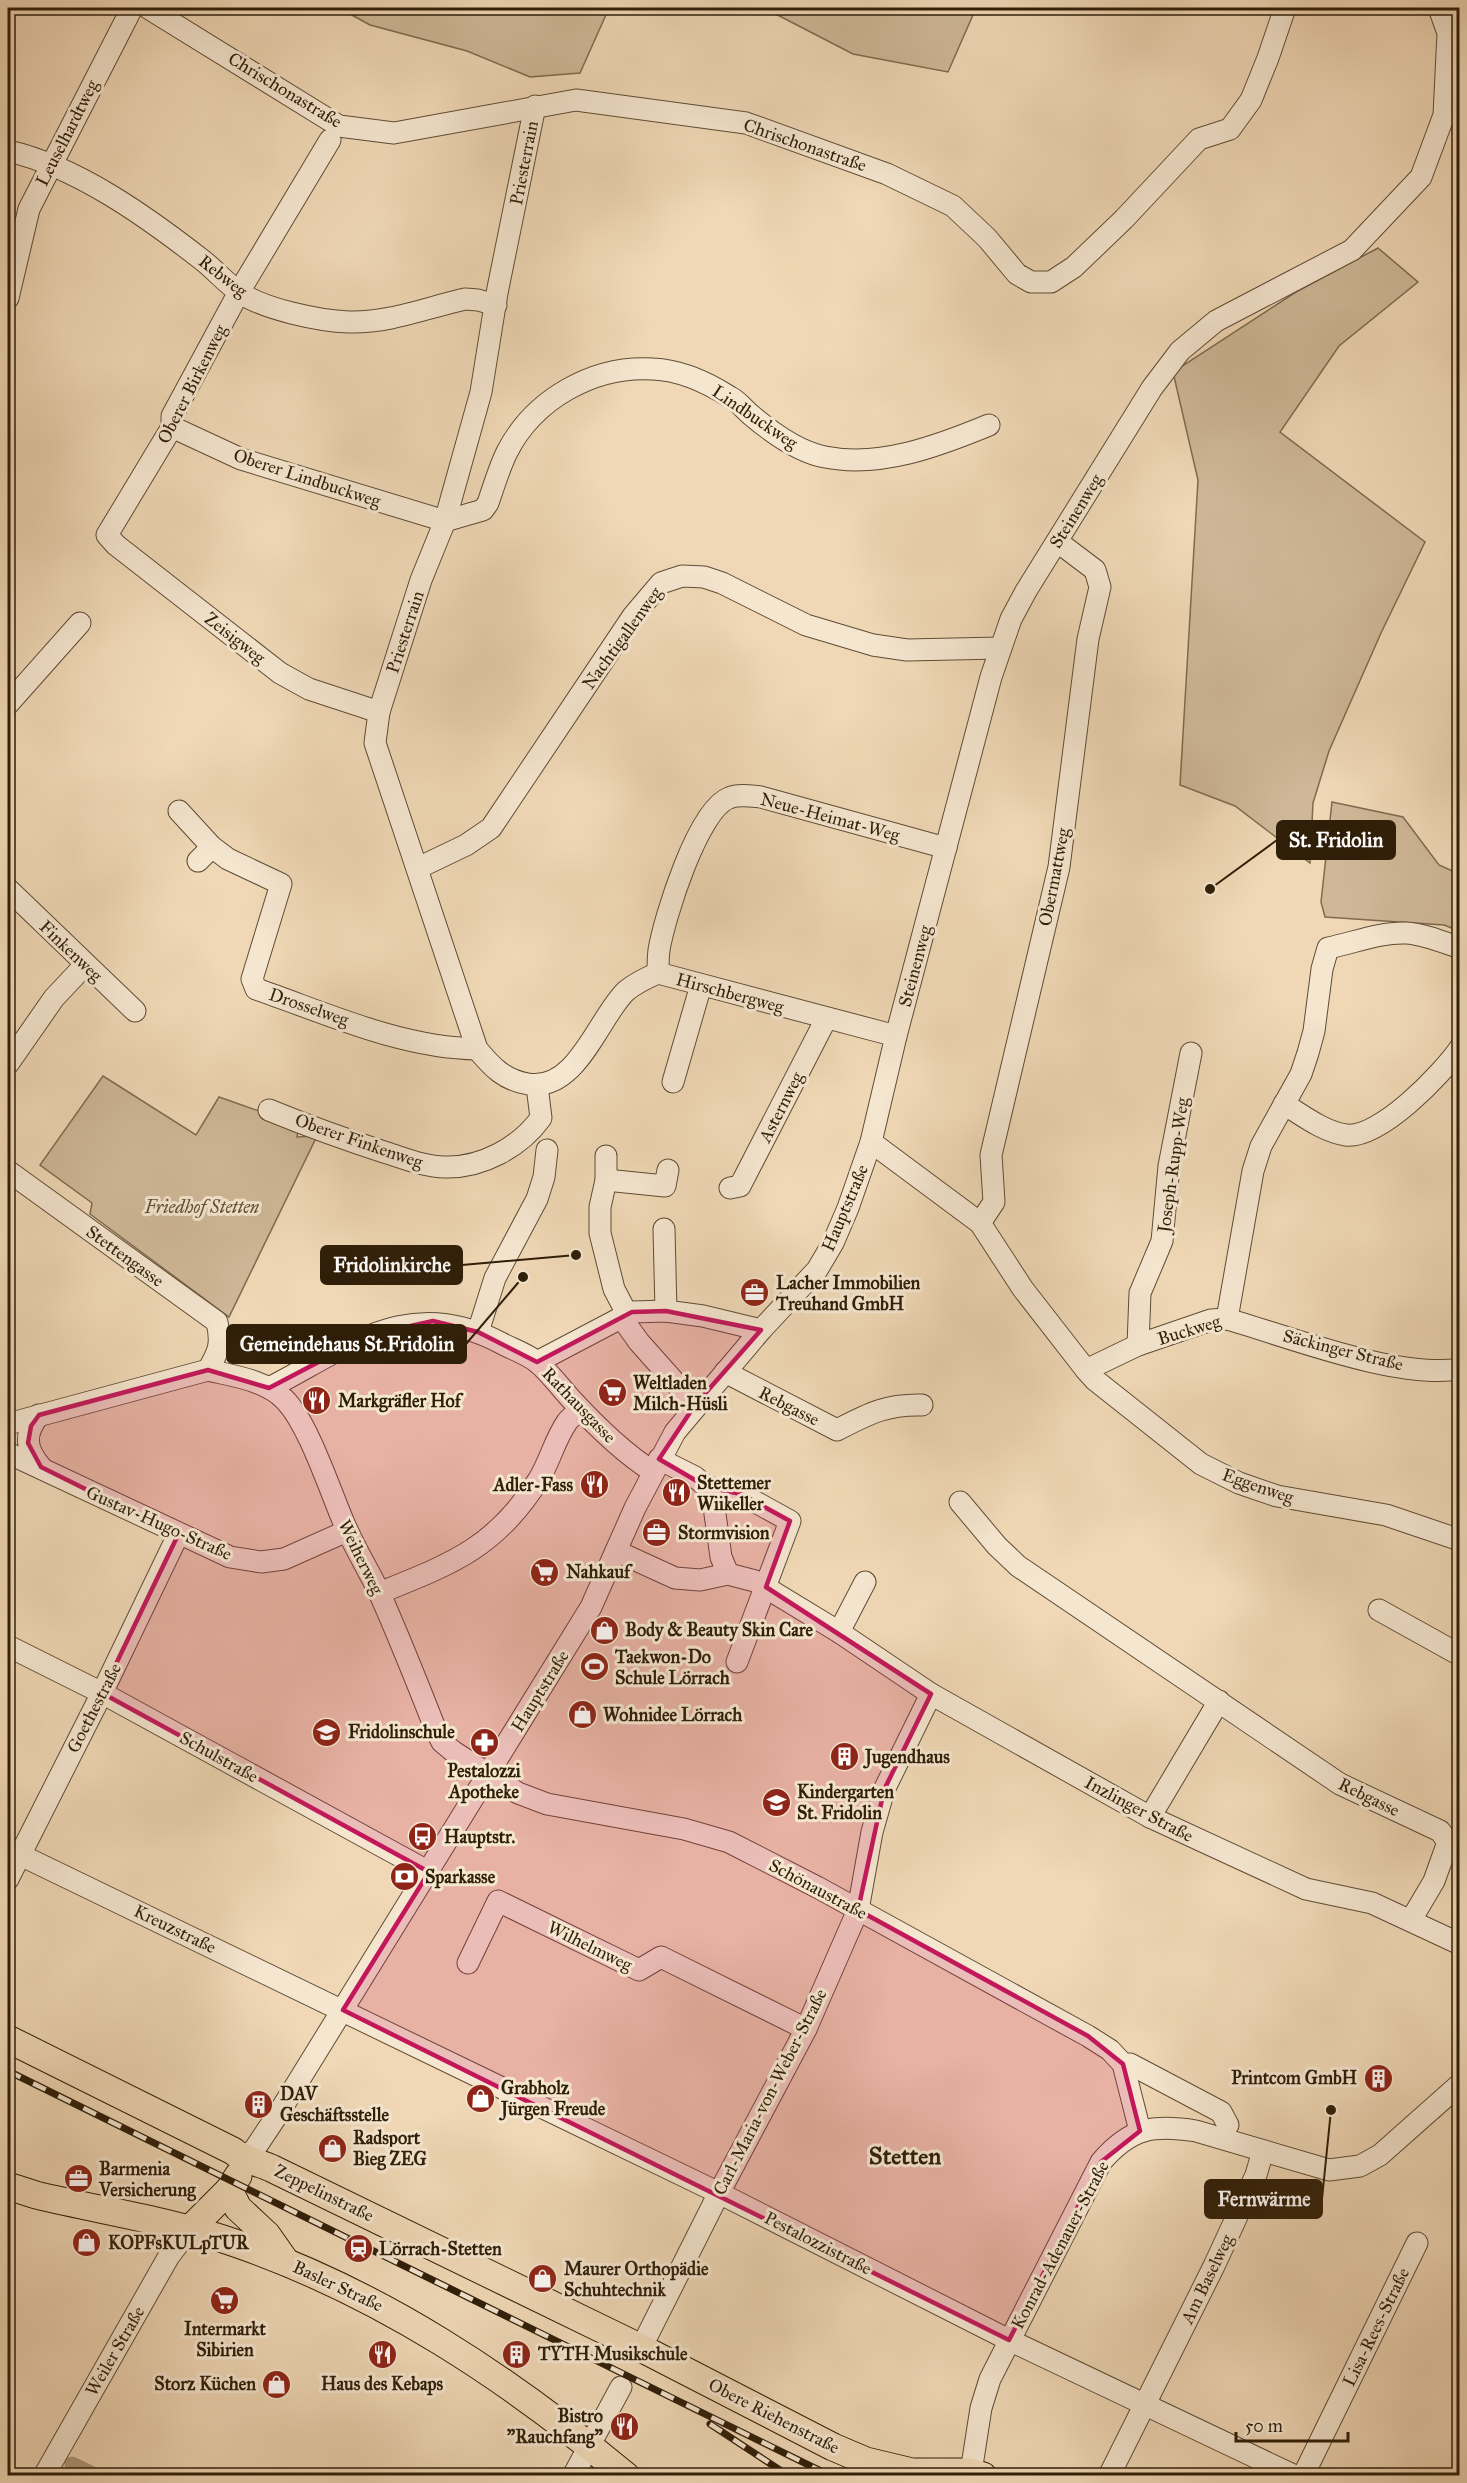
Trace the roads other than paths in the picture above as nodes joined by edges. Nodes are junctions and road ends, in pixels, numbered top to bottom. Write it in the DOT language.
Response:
graph roads {
  1 [pos="132,8"];
  2 [pos="148,8"];
  3 [pos="1285,8"];
  4 [pos="1439,8"];
  5 [pos="535,106"];
  6 [pos="335,133"];
  7 [pos="8,151"];
  8 [pos="52,164"];
  9 [pos="239,292"];
  10 [pos="8,298"];
  11 [pos="496,305"];
  12 [pos="989,425"];
  13 [pos="172,427"];
  14 [pos="445,521"];
  15 [pos="107,535"];
  16 [pos="1058,542"];
  17 [pos="80,623"];
  18 [pos="1000,648"];
  19 [pos="8,704"];
  20 [pos="379,712"];
  21 [pos="179,811"];
  22 [pos="946,848"];
  23 [pos="418,868"];
  24 [pos="8,890"];
  25 [pos="1460,948"];
  26 [pos="86,965"];
  27 [pos="658,974"];
  28 [pos="701,985"];
  29 [pos="135,1011"];
  30 [pos="826,1019"];
  31 [pos="896,1036"];
  32 [pos="1460,1048"];
  33 [pos="477,1049"];
  34 [pos="1191,1053"];
  35 [pos="8,1064"];
  36 [pos="673,1082"];
  37 [pos="537,1086"];
  38 [pos="1284,1104"];
  39 [pos="270,1110"];
  40 [pos="871,1142"];
  41 [pos="547,1150"];
  42 [pos="606,1156"];
  43 [pos="668,1170"];
  44 [pos="8,1171"];
  45 [pos="606,1180"];
  46 [pos="730,1188"];
  47 [pos="980,1223"];
  48 [pos="664,1229"];
  49 [pos="666,1311"];
  50 [pos="624,1315"];
  51 [pos="1227,1319"];
  52 [pos="761,1330"];
  53 [pos="478,1332"];
  54 [pos="1138,1345"];
  55 [pos="212,1362"];
  56 [pos="537,1362"];
  57 [pos="1086,1370"];
  58 [pos="1460,1370"];
  59 [pos="725,1372"];
  60 [pos="269,1388"];
  61 [pos="695,1405"];
  62 [pos="922,1405"];
  63 [pos="581,1410"];
  64 [pos="39,1414"];
  65 [pos="8,1424"];
  66 [pos="8,1453"];
  67 [pos="656,1465"];
  68 [pos="41,1467"];
  69 [pos="707,1488"];
  70 [pos="960,1502"];
  71 [pos="347,1531"];
  72 [pos="178,1535"];
  73 [pos="1460,1540"];
  74 [pos="616,1551"];
  75 [pos="728,1574"];
  76 [pos="865,1581"];
  77 [pos="766,1587"];
  78 [pos="379,1593"];
  79 [pos="1379,1610"];
  80 [pos="839,1632"];
  81 [pos="8,1646"];
  82 [pos="1460,1655"];
  83 [pos="737,1662"];
  84 [pos="102,1693"];
  85 [pos="931,1694"];
  86 [pos="1219,1701"];
  87 [pos="488,1774"];
  88 [pos="1150,1817"];
  89 [pos="13,1851"];
  90 [pos="429,1872"];
  91 [pos="8,1880"];
  92 [pos="858,1910"];
  93 [pos="1411,1920"];
  94 [pos="1460,1944"];
  95 [pos="468,1963"];
  96 [pos="342,2010"];
  97 [pos="806,2029"];
  98 [pos="8,2039"];
  99 [pos="1123,2064"];
  100 [pos="1460,2084"];
  101 [pos="1228,2125"];
  102 [pos="1140,2131"];
  103 [pos="1263,2151"];
  104 [pos="241,2159"];
  105 [pos="8,2186"];
  106 [pos="229,2190"];
  107 [pos="719,2193"];
  108 [pos="189,2230"];
  109 [pos="1417,2243"];
  110 [pos="287,2263"];
  111 [pos="1009,2340"];
  112 [pos="641,2348"];
  113 [pos="621,2387"];
  114 [pos="1145,2403"];
  115 [pos="590,2445"];
  116 [pos="977,2474"];
  117 [pos="44,2475"];
  118 [pos="573,2475"];
  119 [pos="626,2475"];
  120 [pos="1110,2475"];
  121 [pos="1295,2475"];
  122 [pos="1303,2475"];
  1 -- 8 [label="street, Leuselhardtweg"];
  2 -- 6 [label="street, Chrischonastraße"];
  3 -- 5 [label="street, Chrischonastraße"];
  4 -- 16 [label="street, Steinenweg"];
  5 -- 6 [label="street, Chrischonastraße"];
  5 -- 11 [label="street, Priesterrain"];
  6 -- 9 [label="street, Oberer Birkenweg"];
  7 -- 8 [label="street, Rebweg"];
  8 -- 9 [label="street, Rebweg"];
  8 -- 10 [label="street, Leuselhardtweg"];
  9 -- 11 [label="street, Rebweg"];
  9 -- 13 [label="street, Oberer Birkenweg"];
  11 -- 14 [label="street, Priesterrain"];
  12 -- 14 [label="street, Lindbuckweg"];
  13 -- 14 [label="street, Oberer Lindbuckweg"];
  13 -- 15 [label="street, Oberer Birkenweg"];
  14 -- 20 [label="street, Priesterrain"];
  15 -- 20 [label="street, Zeisigweg"];
  16 -- 18 [label="street, Steinenweg"];
  16 -- 47 [label="street, Obermattweg"];
  17 -- 19 [label="street"];
  18 -- 22 [label="street, Steinenweg"];
  18 -- 23 [label="street, Nachtigallenweg"];
  20 -- 23 [label="street, Priesterrain"];
  21 -- 33 [label="street, Drosselweg"];
  22 -- 27 [label="street, Neue-Heimat-Weg"];
  22 -- 31 [label="street, Steinenweg"];
  23 -- 33 [label="street, Priesterrain"];
  24 -- 26 [label="street, Finkenweg"];
  25 -- 38 [label="street, Buckweg"];
  26 -- 29 [label="street, Finkenweg"];
  26 -- 35 [label="street"];
  27 -- 28 [label="street, Hirschbergweg"];
  27 -- 37 [label="street, Hirschbergweg"];
  28 -- 30 [label="street, Hirschbergweg"];
  28 -- 36 [label="street"];
  30 -- 31 [label="street, Hirschbergweg"];
  30 -- 46 [label="street, Asternweg"];
  31 -- 40 [label="street, Steinenweg"];
  32 -- 38 [label="street"];
  33 -- 37 [label="street, Priesterrain"];
  34 -- 54 [label="street, Joseph-Rupp-Weg"];
  37 -- 39 [label="street, Oberer Finkenweg"];
  38 -- 51 [label="street, Buckweg"];
  40 -- 47 [label="street"];
  40 -- 52 [label="street, Hauptstraße"];
  41 -- 53 [label="street"];
  42 -- 45 [label="street"];
  43 -- 45 [label="street"];
  44 -- 55 [label="street, Stettengasse"];
  45 -- 50 [label="street"];
  47 -- 57 [label="street"];
  48 -- 49 [label="street"];
  49 -- 50 [label="street"];
  49 -- 52 [label="street"];
  50 -- 56 [label="street"];
  50 -- 61 [label="street"];
  51 -- 54 [label="street, Buckweg"];
  51 -- 58 [label="street, Säckinger Straße"];
  52 -- 59 [label="street, Hauptstraße"];
  53 -- 56 [label="street, Rathausgasse"];
  53 -- 60 [label="street, Rathausgasse"];
  54 -- 57 [label="street, Buckweg"];
  55 -- 60 [label="street, Weiherweg"];
  55 -- 64 [label="street"];
  56 -- 63 [label="street, Rathausgasse"];
  57 -- 73 [label="street, Eggenweg"];
  59 -- 61 [label="street, Hauptstraße"];
  59 -- 62 [label="street, Rebgasse"];
  60 -- 71 [label="street, Weiherweg"];
  61 -- 67 [label="street, Hauptstraße"];
  63 -- 67 [label="street, Rathausgasse"];
  63 -- 78 [label="street"];
  64 -- 65 [label="street"];
  64 -- 68 [label="street"];
  66 -- 68 [label="street, Gustav-Hugo-Straße"];
  67 -- 69 [label="street"];
  67 -- 74 [label="street, Hauptstraße"];
  68 -- 72 [label="street, Gustav-Hugo-Straße"];
  69 -- 75 [label="street"];
  69 -- 77 [label="street"];
  70 -- 86 [label="street, Rebgasse"];
  71 -- 72 [label="street, Gustav-Hugo-Straße"];
  71 -- 78 [label="street, Weiherweg"];
  72 -- 84 [label="street, Goethestraße"];
  74 -- 75 [label="street, Inzlinger Straße"];
  74 -- 87 [label="street, Hauptstraße"];
  75 -- 77 [label="street, Inzlinger Straße"];
  76 -- 80 [label="street"];
  77 -- 80 [label="street, Inzlinger Straße"];
  77 -- 83 [label="street"];
  78 -- 87 [label="street, Weiherweg"];
  79 -- 82 [label="street"];
  80 -- 85 [label="street, Inzlinger Straße"];
  81 -- 84 [label="street, Schulstraße"];
  84 -- 89 [label="street, Goethestraße"];
  84 -- 90 [label="street, Schulstraße"];
  85 -- 88 [label="street, Inzlinger Straße"];
  85 -- 92 [label="street, Carl-Maria-von-Weber-Straße"];
  86 -- 88 [label="street"];
  86 -- 93 [label="street, Rebgasse"];
  87 -- 90 [label="street, Hauptstraße"];
  87 -- 92 [label="street, Schönaustraße"];
  88 -- 93 [label="street, Inzlinger Straße"];
  89 -- 91 [label="street, Goethestraße"];
  89 -- 96 [label="street, Kreuzstraße"];
  90 -- 96 [label="street, Hauptstraße"];
  92 -- 97 [label="street, Carl-Maria-von-Weber-Straße"];
  92 -- 99 [label="street, Schönaustraße"];
  93 -- 94 [label="street, Inzlinger Straße"];
  95 -- 97 [label="street, Wilhelmweg"];
  96 -- 104 [label="street, Hauptstraße"];
  96 -- 107 [label="street, Pestalozzistraße"];
  97 -- 107 [label="street, Carl-Maria-von-Weber-Straße"];
  98 -- 104 [label="main road, Zeppelinstraße"];
  99 -- 101 [label="street, Schönaustraße"];
  99 -- 102 [label="street"];
  100 -- 103 [label="street, Konrad-Adenauer-Straße"];
  102 -- 103 [label="street, Konrad-Adenauer-Straße"];
  102 -- 111 [label="street, Konrad-Adenauer-Straße"];
  103 -- 114 [label="street, Am Baselweg"];
  104 -- 106 [label="main road, Hauptstraße"];
  104 -- 112 [label="main road, Zeppelinstraße"];
  105 -- 108 [label="main road, Basler Straße"];
  106 -- 108 [label="main road, Hauptstraße"];
  106 -- 110 [label="main road"];
  107 -- 111 [label="street, Pestalozzistraße"];
  107 -- 112 [label="street, Carl-Maria-von-Weber-Straße"];
  108 -- 110 [label="main road, Basler Straße"];
  108 -- 117 [label="street, Weiler Straße"];
  109 -- 122 [label="street, Lisa-Rees-Straße"];
  110 -- 115 [label="main road, Basler Straße"];
  111 -- 114 [label="street, Pestalozzistraße"];
  111 -- 116 [label="street, Konrad-Adenauer-Straße"];
  112 -- 116 [label="main road, Obere Riehenstraße"];
  113 -- 115 [label="street"];
  114 -- 120 [label="street, Am Baselweg"];
  114 -- 121 [label="street, Pestalozzistraße"];
  115 -- 118 [label="street"];
  115 -- 119 [label="main road, Basler Straße"];
}
